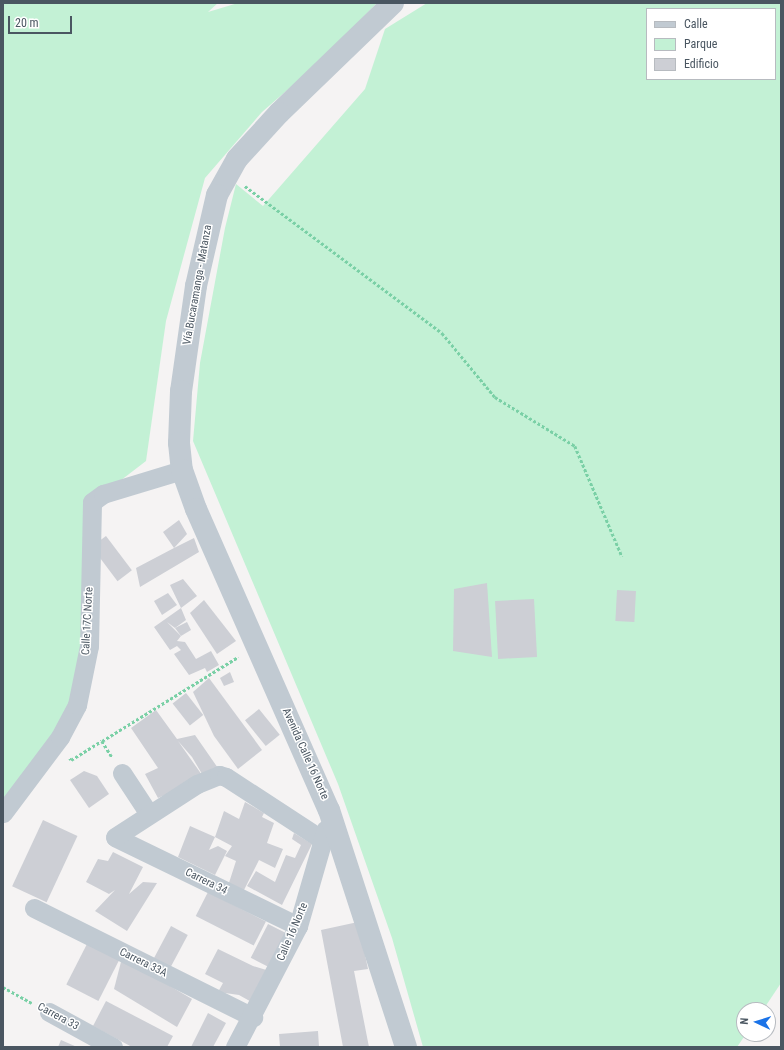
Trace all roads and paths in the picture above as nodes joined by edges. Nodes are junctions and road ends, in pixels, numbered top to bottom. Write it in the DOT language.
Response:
graph roads {
  1 [pos="393,3"];
  2 [pos="228,172"];
  3 [pos="182,470"];
  4 [pos="622,556"];
  5 [pos="228,663"];
  6 [pos="102,741"];
  7 [pos="71,760"];
  8 [pos="122,773"];
  9 [pos="329,810"];
  10 [pos="3,813"];
  11 [pos="149,814"];
  12 [pos="324,841"];
  13 [pos="34,908"];
  14 [pos="298,926"];
  15 [pos="3,987"];
  16 [pos="49,1012"];
  17 [pos="253,1017"];
  18 [pos="404,1043"];
  19 [pos="113,1047"];
  20 [pos="235,1047"];
  1 -- 2 [label="street, Vía Bucaramanga - Matanza"];
  2 -- 3 [label="street, Vía Bucaramanga - Matanza"];
  2 -- 4 [label="path"];
  3 -- 9 [label="street, Avenida Calle 16 Norte"];
  3 -- 10 [label="street, Calle 17C Norte"];
  5 -- 6 [label="path"];
  6 -- 7 [label="path"];
  6 -- 8 [label="path"];
  8 -- 11 [label="street"];
  9 -- 12 [label="street, Calle 16 Norte"];
  9 -- 18 [label="street, Avenida Calle 16 Norte"];
  11 -- 12 [label="street"];
  11 -- 14 [label="street, Carrera 34"];
  12 -- 14 [label="street, Calle 16 Norte"];
  13 -- 17 [label="street, Carrera 33A"];
  14 -- 17 [label="street, Calle 16 Norte"];
  15 -- 16 [label="path, Carrera 33"];
  16 -- 19 [label="street, Carrera 33"];
  17 -- 20 [label="street, Calle 16 Norte"];
}
